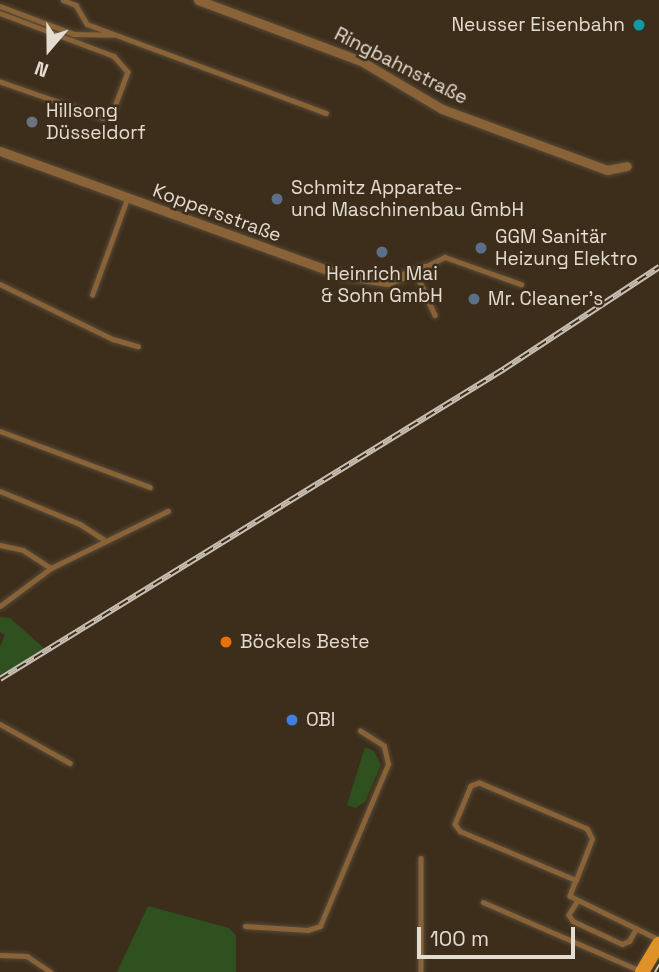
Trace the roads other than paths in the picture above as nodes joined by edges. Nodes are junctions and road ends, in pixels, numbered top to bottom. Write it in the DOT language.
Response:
graph roads {
  1 [pos="63,0"];
  2 [pos="198,0"];
  3 [pos="0,6"];
  4 [pos="0,13"];
  5 [pos="114,34"];
  6 [pos="0,82"];
  7 [pos="326,113"];
  8 [pos="0,151"];
  9 [pos="627,166"];
  10 [pos="127,198"];
  11 [pos="420,270"];
  12 [pos="0,284"];
  13 [pos="521,284"];
  14 [pos="92,295"];
  15 [pos="435,315"];
  16 [pos="138,346"];
  17 [pos="0,431"];
  18 [pos="150,487"];
  19 [pos="0,491"];
  20 [pos="168,511"];
  21 [pos="106,541"];
  22 [pos="0,545"];
  23 [pos="51,568"];
  24 [pos="0,606"];
  25 [pos="0,724"];
  26 [pos="360,731"];
  27 [pos="70,763"];
  28 [pos="421,858"];
  29 [pos="576,880"];
  30 [pos="483,902"];
  31 [pos="579,902"];
  32 [pos="245,926"];
  33 [pos="636,929"];
  34 [pos="659,942"];
  35 [pos="0,955"];
  36 [pos="51,972"];
  37 [pos="421,972"];
  38 [pos="642,972"];
  1 -- 5 [label="lane"];
  2 -- 9 [label="street, Ringbahnstraße"];
  3 -- 5 [label="lane"];
  4 -- 6 [label="lane"];
  5 -- 7 [label="lane"];
  8 -- 10 [label="street, Koppersstraße"];
  10 -- 11 [label="street, Koppersstraße"];
  10 -- 14 [label="lane"];
  11 -- 13 [label="lane"];
  11 -- 15 [label="lane"];
  12 -- 16 [label="lane"];
  17 -- 18 [label="lane"];
  19 -- 21 [label="lane"];
  20 -- 21 [label="lane"];
  21 -- 23 [label="lane"];
  22 -- 23 [label="lane"];
  23 -- 24 [label="lane"];
  25 -- 27 [label="lane"];
  26 -- 32 [label="lane"];
  28 -- 37 [label="lane"];
  29 -- 29 [label="lane"];
  29 -- 31 [label="lane"];
  30 -- 38 [label="lane"];
  31 -- 33 [label="lane"];
  31 -- 33 [label="lane"];
  33 -- 34 [label="lane"];
  34 -- 38 [label="main road"];
  35 -- 36 [label="lane"];
}
